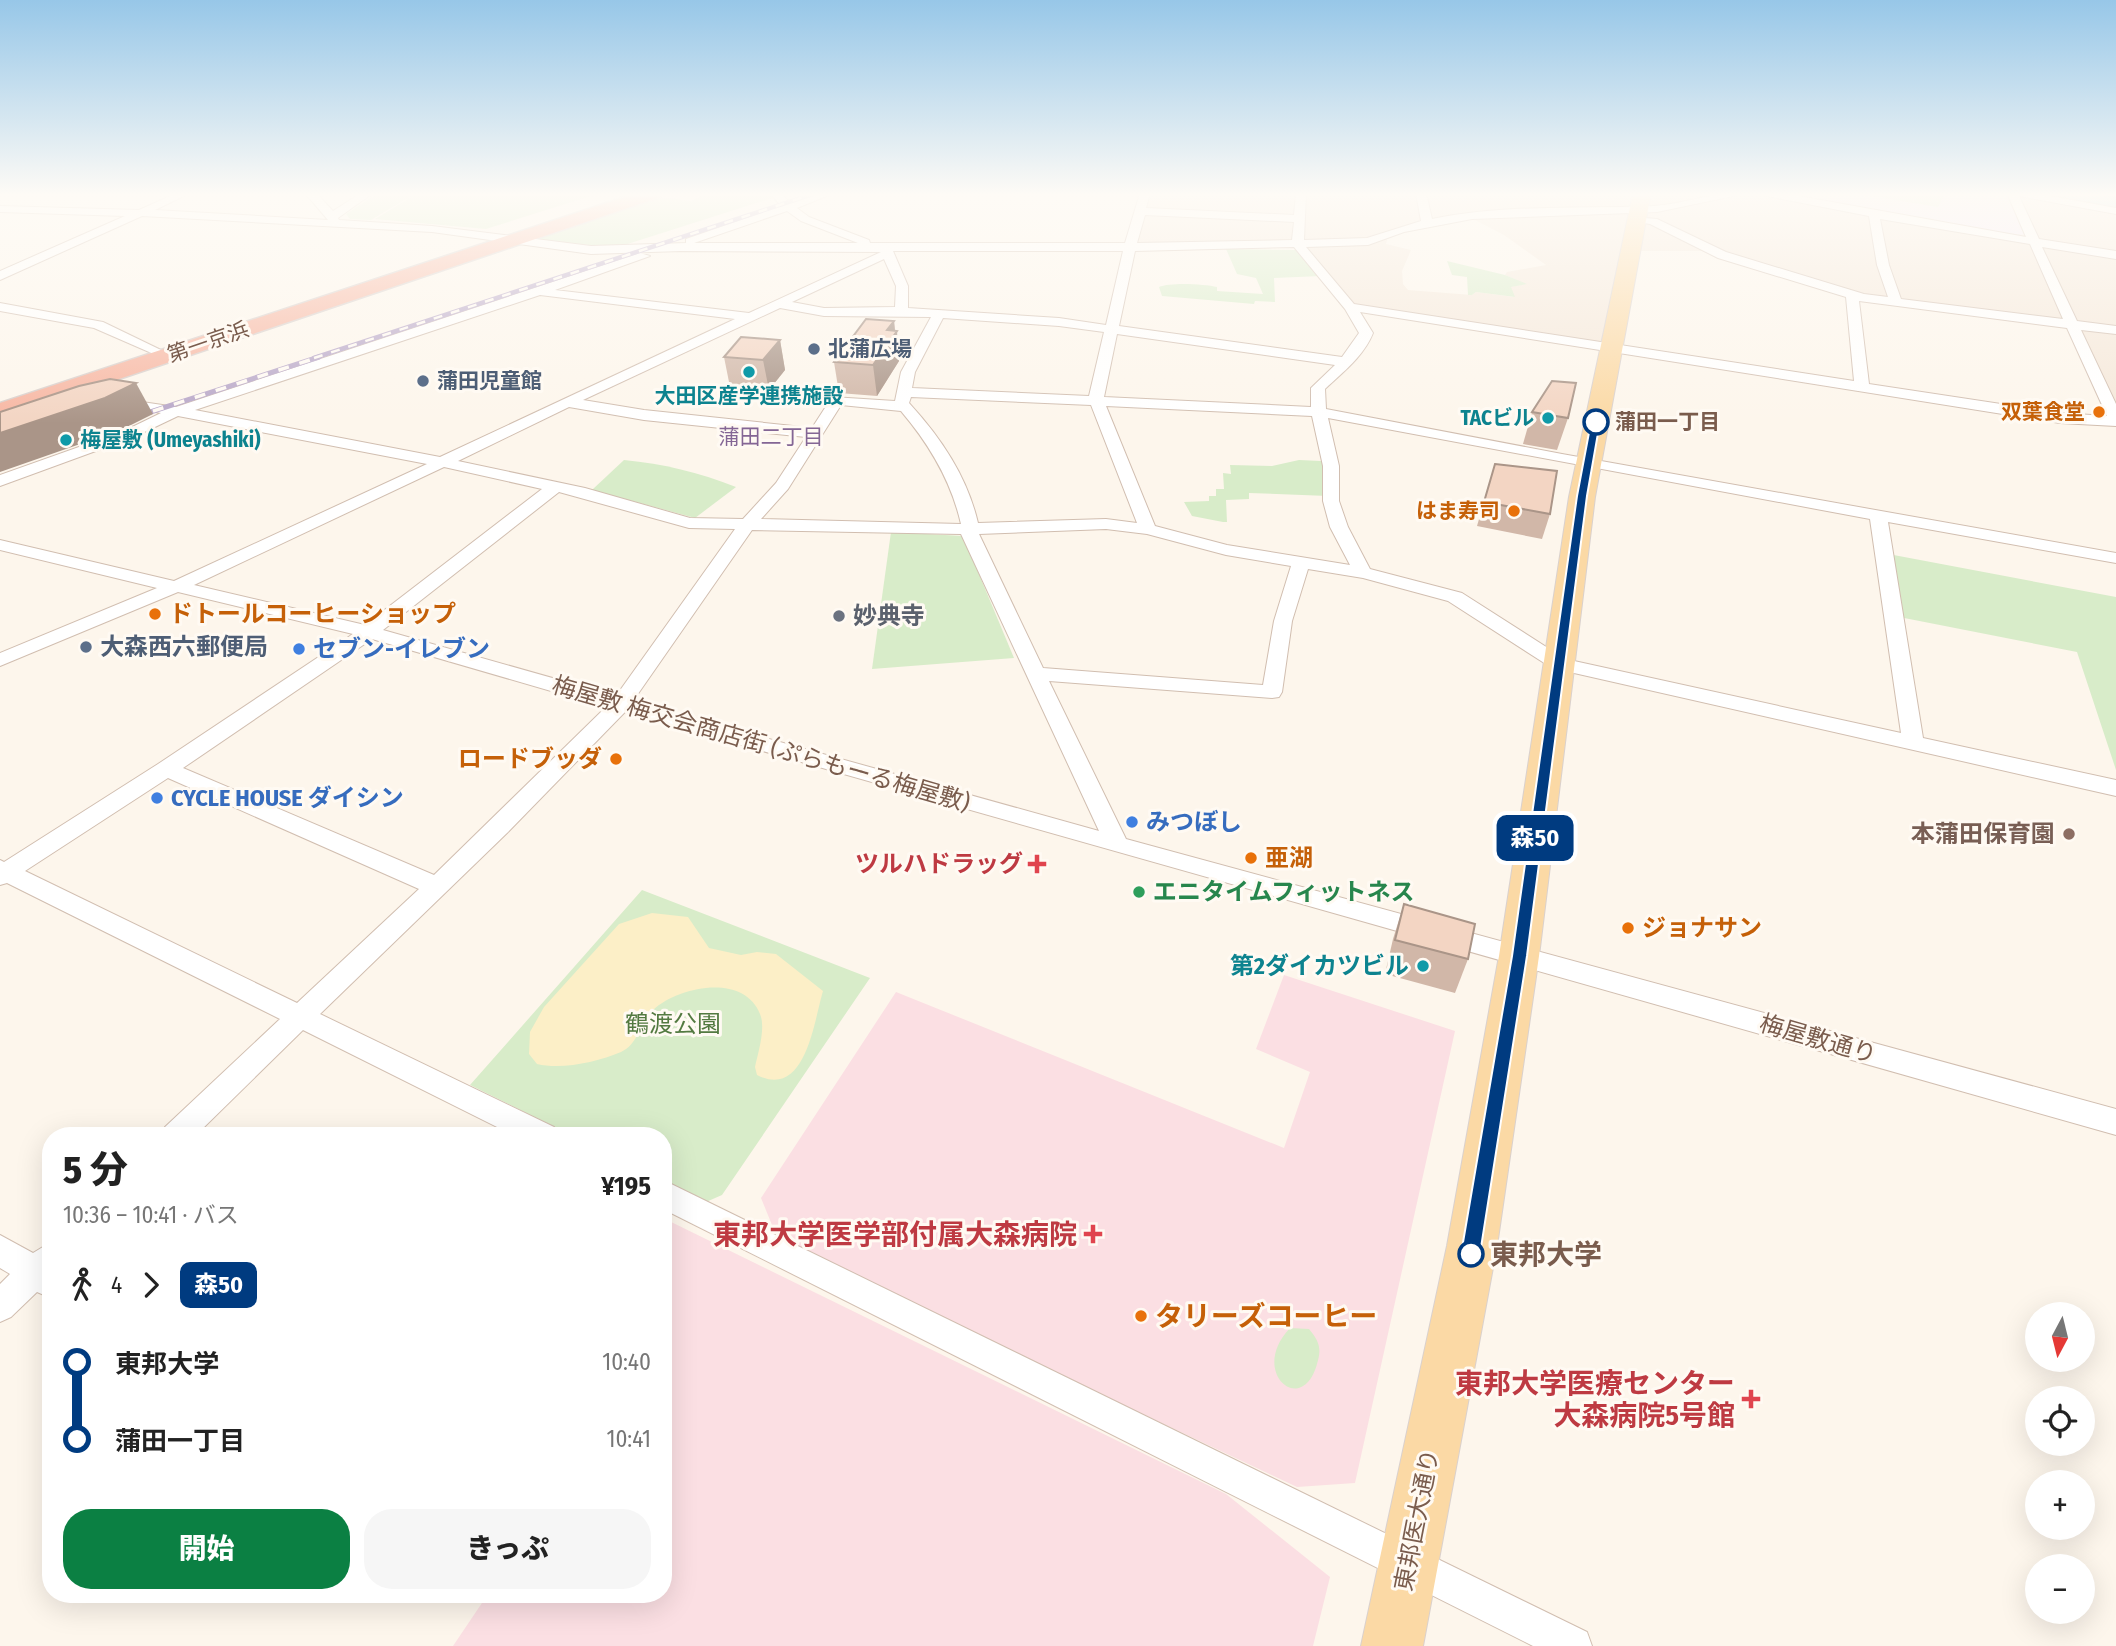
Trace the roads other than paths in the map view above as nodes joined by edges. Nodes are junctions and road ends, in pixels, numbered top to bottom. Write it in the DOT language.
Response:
graph roads {
  1 [pos="407,270"];
  2 [pos="414,270"];
  3 [pos="603,270"];
  4 [pos="843,270"];
  5 [pos="895,270"];
  6 [pos="1125,270"];
  7 [pos="1319,270"];
  8 [pos="1626,270"];
  9 [pos="1772,270"];
  10 [pos="1885,270"];
  11 [pos="2047,270"];
  12 [pos="538,291"];
  13 [pos="1852,294"];
  14 [pos="1896,303"];
  15 [pos="778,304"];
  16 [pos="0,307"];
  17 [pos="1350,307"];
  18 [pos="900,311"];
  19 [pos="939,314"];
  20 [pos="752,317"];
  21 [pos="2071,324"];
  22 [pos="1113,329"];
  23 [pos="2116,330"];
  24 [pos="1609,349"];
  25 [pos="156,351"];
  26 [pos="1346,362"];
  27 [pos="79,385"];
  28 [pos="1862,388"];
  29 [pos="1096,399"];
  30 [pos="905,400"];
  31 [pos="567,402"];
  32 [pos="0,403"];
  33 [pos="0,411"];
  34 [pos="176,412"];
  35 [pos="1319,412"];
  36 [pos="2116,420"];
  37 [pos="816,433"];
  38 [pos="441,464"];
  39 [pos="1588,464"];
  40 [pos="0,481"];
  41 [pos="555,487"];
  42 [pos="1878,516"];
  43 [pos="746,526"];
  44 [pos="971,528"];
  45 [pos="1148,529"];
  46 [pos="0,545"];
  47 [pos="2116,558"];
  48 [pos="1301,563"];
  49 [pos="1363,573"];
  50 [pos="177,586"];
  51 [pos="369,632"];
  52 [pos="0,660"];
  53 [pos="1559,664"];
  54 [pos="1035,674"];
  55 [pos="620,705"];
  56 [pos="1913,743"];
  57 [pos="166,769"];
  58 [pos="2116,788"];
  59 [pos="1117,844"];
  60 [pos="2,872"];
  61 [pos="436,886"];
  62 [pos="1519,956"];
  63 [pos="298,1017"];
  64 [pos="2116,1122"];
  65 [pos="184,1127"];
  66 [pos="525,1127"];
  67 [pos="672,1198"];
  68 [pos="0,1250"];
  69 [pos="42,1270"];
  70 [pos="42,1273"];
  71 [pos="0,1306"];
  72 [pos="1407,1563"];
  73 [pos="1392,1646"];
  74 [pos="1573,1646"];
  1 -- 25 [label="highway, 第一京浜"];
  2 -- 27 [label="highway, 第一京浜"];
  3 -- 12 [label="street"];
  4 -- 15 [label="street"];
  5 -- 18 [label="street"];
  6 -- 22 [label="street"];
  7 -- 17 [label="street"];
  8 -- 24 [label="main road, 東邦医大通り"];
  9 -- 13 [label="street"];
  10 -- 14 [label="street"];
  11 -- 21 [label="street"];
  12 -- 20 [label="street"];
  12 -- 34 [label="street"];
  13 -- 14 [label="street"];
  13 -- 28 [label="street"];
  14 -- 21 [label="street"];
  15 -- 18 [label="street"];
  15 -- 20 [label="street"];
  16 -- 25 [label="street"];
  17 -- 24 [label="street"];
  17 -- 26 [label="street"];
  18 -- 19 [label="street"];
  19 -- 22 [label="street"];
  19 -- 30 [label="street"];
  20 -- 31 [label="street"];
  21 -- 23 [label="street"];
  21 -- 36 [label="street"];
  22 -- 26 [label="street"];
  22 -- 29 [label="street"];
  24 -- 28 [label="street"];
  24 -- 39 [label="main road, 東邦医大通り"];
  25 -- 32 [label="highway, 第一京浜"];
  26 -- 35 [label="street"];
  27 -- 33 [label="highway, 第一京浜"];
  27 -- 34 [label="street"];
  28 -- 36 [label="street"];
  29 -- 30 [label="street"];
  29 -- 35 [label="street"];
  29 -- 45 [label="street"];
  30 -- 37 [label="street"];
  30 -- 44 [label="street"];
  31 -- 37 [label="street"];
  31 -- 38 [label="street"];
  34 -- 38 [label="street"];
  34 -- 40 [label="street"];
  35 -- 39 [label="street"];
  35 -- 49 [label="street"];
  37 -- 43 [label="street"];
  38 -- 41 [label="street"];
  38 -- 50 [label="street"];
  39 -- 42 [label="street"];
  39 -- 53 [label="main road, 東邦医大通り"];
  41 -- 43 [label="street"];
  41 -- 51 [label="street"];
  42 -- 47 [label="street"];
  42 -- 56 [label="street"];
  43 -- 44 [label="street"];
  43 -- 55 [label="street"];
  44 -- 45 [label="street"];
  44 -- 54 [label="street"];
  45 -- 48 [label="street"];
  46 -- 50 [label="street, 梅屋敷 梅交会商店街 (ぷらもーる梅屋敷)"];
  48 -- 49 [label="street"];
  48 -- 54 [label="street"];
  49 -- 53 [label="street"];
  50 -- 51 [label="street, 梅屋敷 梅交会商店街 (ぷらもーる梅屋敷)"];
  50 -- 52 [label="street"];
  51 -- 55 [label="street, 梅屋敷 梅交会商店街 (ぷらもーる梅屋敷)"];
  51 -- 57 [label="street"];
  53 -- 56 [label="street"];
  53 -- 62 [label="main road, 東邦医大通り"];
  54 -- 59 [label="street"];
  55 -- 59 [label="street, 梅屋敷 梅交会商店街 (ぷらもーる梅屋敷)"];
  55 -- 61 [label="street"];
  56 -- 58 [label="street"];
  57 -- 60 [label="street"];
  57 -- 61 [label="street"];
  59 -- 62 [label="street, 梅屋敷 梅交会商店街 (ぷらもーる梅屋敷)"];
  60 -- 63 [label="street"];
  61 -- 63 [label="street"];
  62 -- 64 [label="street, 梅屋敷通り"];
  62 -- 72 [label="main road, 東邦医大通り"];
  63 -- 65 [label="street"];
  63 -- 66 [label="street"];
  67 -- 72 [label="street"];
  68 -- 69 [label="street"];
  70 -- 71 [label="street"];
  72 -- 73 [label="main road, 東邦医大通り"];
  72 -- 74 [label="street"];
}
